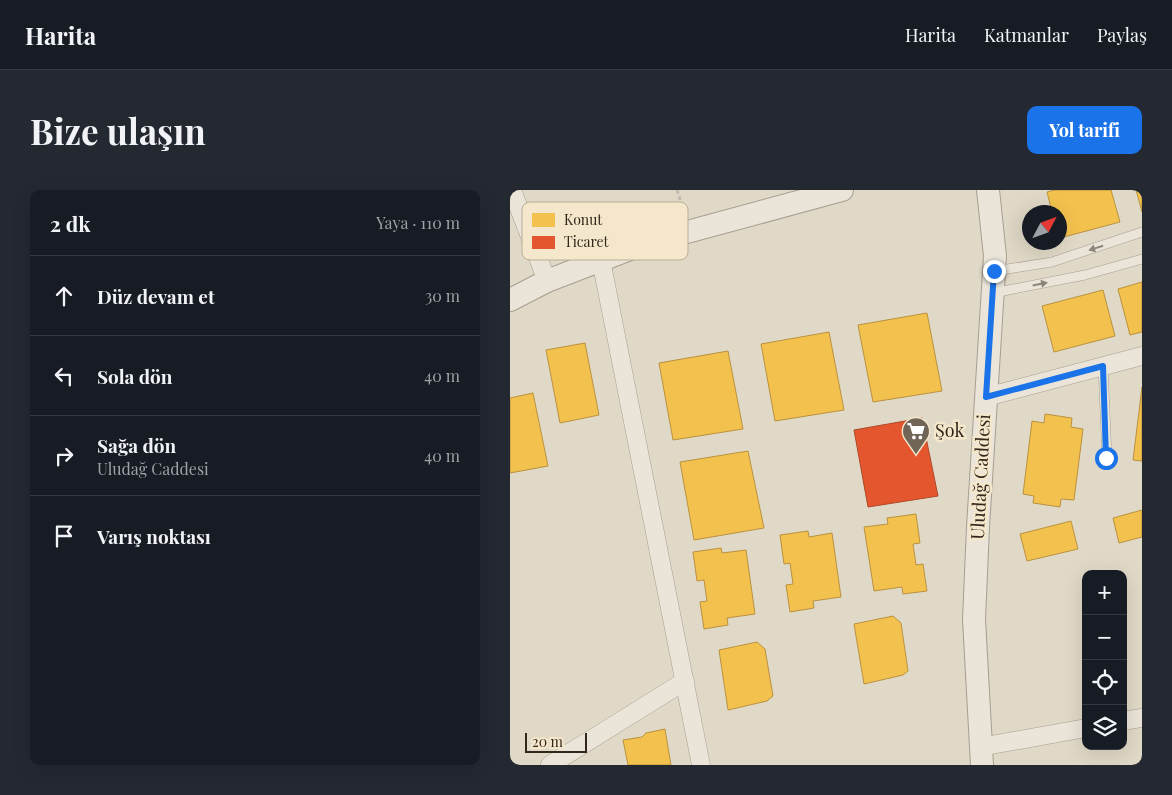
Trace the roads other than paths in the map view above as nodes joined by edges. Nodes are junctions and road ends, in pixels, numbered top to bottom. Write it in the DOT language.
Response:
graph roads {
  1 [pos="512,190"];
  2 [pos="842,190"];
  3 [pos="988,190"];
  4 [pos="522,216"];
  5 [pos="688,232"];
  6 [pos="1142,232"];
  7 [pos="1142,259"];
  8 [pos="539,260"];
  9 [pos="601,260"];
  10 [pos="547,281"];
  11 [pos="993,282"];
  12 [pos="510,300"];
  13 [pos="1142,356"];
  14 [pos="1103,366"];
  15 [pos="986,397"];
  16 [pos="1106,458"];
  17 [pos="685,681"];
  18 [pos="1142,718"];
  19 [pos="1127,720"];
  20 [pos="1082,729"];
  21 [pos="981,756"];
  22 [pos="550,765"];
  23 [pos="701,765"];
  1 -- 4 [label="street"];
  2 -- 5 [label="street"];
  3 -- 11 [label="street, Uludağ Caddesi"];
  6 -- 11 [label="lane, one-way"];
  11 -- 7 [label="lane, one-way"];
  8 -- 10 [label="street"];
  9 -- 10 [label="street"];
  9 -- 17 [label="street"];
  10 -- 12 [label="street"];
  11 -- 15 [label="street, Uludağ Caddesi"];
  13 -- 14 [label="street"];
  14 -- 15 [label="street"];
  14 -- 16 [label="lane"];
  15 -- 21 [label="street, Uludağ Caddesi"];
  17 -- 22 [label="street"];
  17 -- 23 [label="street"];
  18 -- 19 [label="street"];
  20 -- 21 [label="street"];
}
